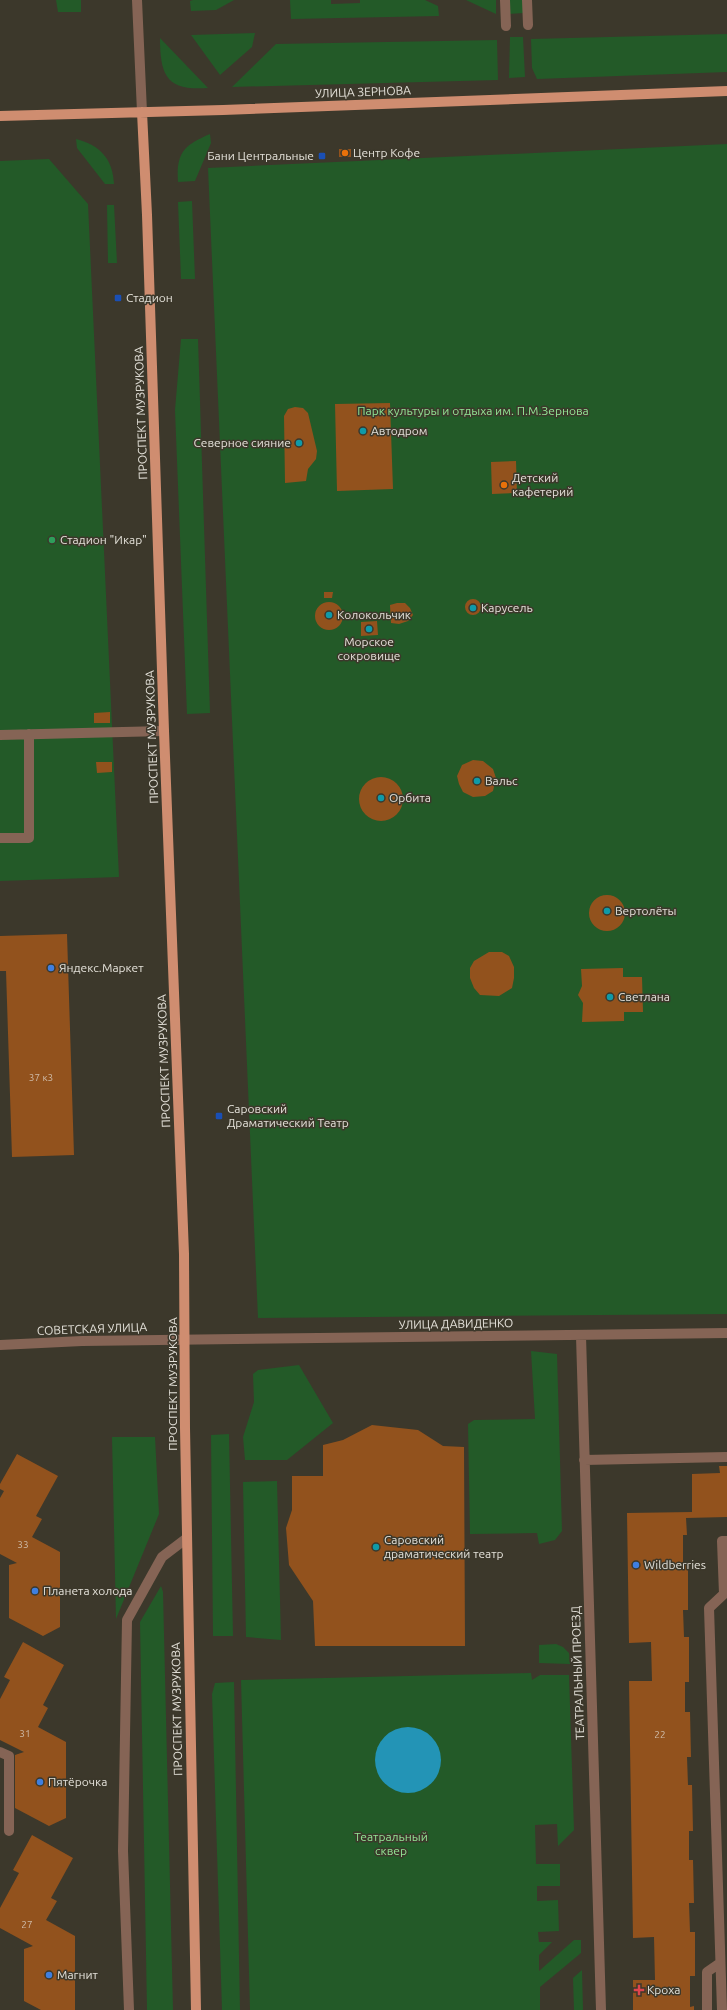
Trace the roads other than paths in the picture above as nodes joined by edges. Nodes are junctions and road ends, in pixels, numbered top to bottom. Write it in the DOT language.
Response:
graph roads {
  1 [pos="137,0"];
  2 [pos="505,0"];
  3 [pos="526,0"];
  4 [pos="528,25"];
  5 [pos="506,26"];
  6 [pos="727,91"];
  7 [pos="142,112"];
  8 [pos="0,116"];
  9 [pos="164,731"];
  10 [pos="29,734"];
  11 [pos="0,735"];
  12 [pos="0,838"];
  13 [pos="727,1333"];
  14 [pos="581,1336"];
  15 [pos="186,1340"];
  16 [pos="0,1345"];
  17 [pos="727,1457"];
  18 [pos="584,1460"];
  19 [pos="187,1538"];
  20 [pos="727,1541"];
  21 [pos="0,1752"];
  22 [pos="9,1831"];
  23 [pos="720,1963"];
  24 [pos="129,2010"];
  25 [pos="196,2010"];
  26 [pos="601,2010"];
  27 [pos="707,2010"];
  28 [pos="722,2010"];
  1 -- 7 [label="street"];
  2 -- 5 [label="street"];
  3 -- 4 [label="street"];
  6 -- 7 [label="main road, УЛИЦА ЗЕРНОВА"];
  7 -- 8 [label="main road, УЛИЦА ЗЕРНОВА"];
  7 -- 9 [label="main road, ПРОСПЕКТ МУЗРУКОВА"];
  9 -- 10 [label="street"];
  9 -- 15 [label="main road, ПРОСПЕКТ МУЗРУКОВА"];
  10 -- 11 [label="street"];
  10 -- 12 [label="street"];
  13 -- 14 [label="street, УЛИЦА ДАВИДЕНКО"];
  14 -- 15 [label="street, УЛИЦА ДАВИДЕНКО"];
  14 -- 18 [label="street, ТЕАТРАЛЬНЫЙ ПРОЕЗД"];
  15 -- 16 [label="street, СОВЕТСКАЯ УЛИЦА"];
  15 -- 19 [label="main road, ПРОСПЕКТ МУЗРУКОВА"];
  17 -- 18 [label="street"];
  18 -- 26 [label="street, ТЕАТРАЛЬНЫЙ ПРОЕЗД"];
  19 -- 24 [label="street"];
  19 -- 25 [label="main road, ПРОСПЕКТ МУЗРУКОВА"];
  20 -- 23 [label="street"];
  21 -- 22 [label="street"];
  23 -- 27 [label="street"];
  23 -- 28 [label="street"];
}
